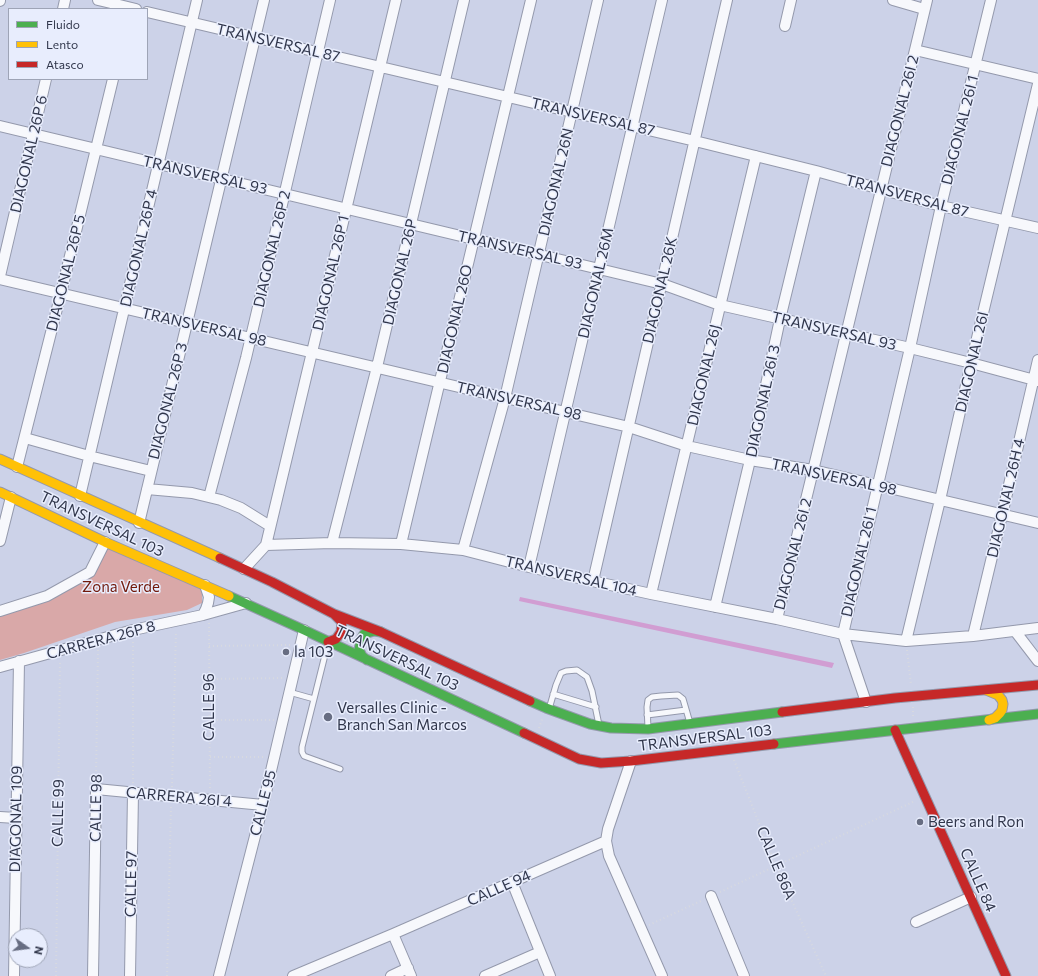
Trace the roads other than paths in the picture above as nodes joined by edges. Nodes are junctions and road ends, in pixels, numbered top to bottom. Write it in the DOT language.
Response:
graph roads {
  1 [pos="98,0"];
  2 [pos="197,0"];
  3 [pos="264,0"];
  4 [pos="330,0"];
  5 [pos="396,0"];
  6 [pos="464,0"];
  7 [pos="531,0"];
  8 [pos="598,0"];
  9 [pos="662,0"];
  10 [pos="728,0"];
  11 [pos="791,0"];
  12 [pos="893,0"];
  13 [pos="990,0"];
  14 [pos="925,5"];
  15 [pos="132,6"];
  16 [pos="148,12"];
  17 [pos="192,22"];
  18 [pos="785,26"];
  19 [pos="255,37"];
  20 [pos="915,50"];
  21 [pos="318,52"];
  22 [pos="975,64"];
  23 [pos="380,67"];
  24 [pos="1038,79"];
  25 [pos="46,80"];
  26 [pos="113,80"];
  27 [pos="445,82"];
  28 [pos="1038,84"];
  29 [pos="508,97"];
  30 [pos="572,112"];
  31 [pos="0,126"];
  32 [pos="632,126"];
  33 [pos="34,134"];
  34 [pos="695,141"];
  35 [pos="96,148"];
  36 [pos="756,156"];
  37 [pos="159,163"];
  38 [pos="816,171"];
  39 [pos="222,178"];
  40 [pos="881,190"];
  41 [pos="285,194"];
  42 [pos="941,206"];
  43 [pos="346,208"];
  44 [pos="1005,221"];
  45 [pos="411,224"];
  46 [pos="1038,228"];
  47 [pos="474,239"];
  48 [pos="539,254"];
  49 [pos="599,268"];
  50 [pos="0,277"];
  51 [pos="662,284"];
  52 [pos="61,293"];
  53 [pos="720,305"];
  54 [pos="125,308"];
  55 [pos="780,319"];
  56 [pos="188,323"];
  57 [pos="846,333"];
  58 [pos="251,338"];
  59 [pos="910,348"];
  60 [pos="312,352"];
  61 [pos="1038,360"];
  62 [pos="971,363"];
  63 [pos="377,367"];
  64 [pos="1036,381"];
  65 [pos="439,382"];
  66 [pos="505,398"];
  67 [pos="565,412"];
  68 [pos="629,427"];
  69 [pos="25,438"];
  70 [pos="687,446"];
  71 [pos="89,456"];
  72 [pos="0,459"];
  73 [pos="750,460"];
  74 [pos="17,467"];
  75 [pos="813,470"];
  76 [pos="151,471"];
  77 [pos="877,485"];
  78 [pos="147,489"];
  79 [pos="0,492"];
  80 [pos="80,496"];
  81 [pos="11,497"];
  82 [pos="209,497"];
  83 [pos="940,500"];
  84 [pos="1002,515"];
  85 [pos="139,523"];
  86 [pos="1038,523"];
  87 [pos="270,526"];
  88 [pos="0,541"];
  89 [pos="105,542"];
  90 [pos="332,543"];
  91 [pos="401,544"];
  92 [pos="266,546"];
  93 [pos="463,550"];
  94 [pos="529,567"];
  95 [pos="244,569"];
  96 [pos="594,581"];
  97 [pos="204,585"];
  98 [pos="651,594"];
  99 [pos="246,603"];
  100 [pos="715,607"];
  101 [pos="0,611"];
  102 [pos="206,614"];
  103 [pos="334,614"];
  104 [pos="777,619"];
  105 [pos="1038,628"];
  106 [pos="304,630"];
  107 [pos="1015,631"];
  108 [pos="381,632"];
  109 [pos="843,634"];
  110 [pos="973,636"];
  111 [pos="906,641"];
  112 [pos="328,642"];
  113 [pos="368,661"];
  114 [pos="1038,661"];
  115 [pos="19,662"];
  116 [pos="0,667"];
  117 [pos="1038,685"];
  118 [pos="986,690"];
  119 [pos="290,692"];
  120 [pos="553,694"];
  121 [pos="314,699"];
  122 [pos="866,702"];
  123 [pos="596,707"];
  124 [pos="547,708"];
  125 [pos="686,710"];
  126 [pos="1038,714"];
  127 [pos="647,715"];
  128 [pos="989,720"];
  129 [pos="690,724"];
  130 [pos="600,726"];
  131 [pos="648,729"];
  132 [pos="895,730"];
  133 [pos="631,761"];
  134 [pos="340,770"];
  135 [pos="96,789"];
  136 [pos="133,793"];
  137 [pos="263,805"];
  138 [pos="0,817"];
  139 [pos="16,818"];
  140 [pos="606,841"];
  141 [pos="512,882"];
  142 [pos="711,896"];
  143 [pos="971,897"];
  144 [pos="916,922"];
  145 [pos="393,934"];
  146 [pos="540,952"];
  147 [pos="409,972"];
  148 [pos="14,976"];
  149 [pos="93,976"];
  150 [pos="130,976"];
  151 [pos="219,976"];
  152 [pos="293,976"];
  153 [pos="391,976"];
  154 [pos="486,976"];
  155 [pos="550,976"];
  156 [pos="662,976"];
  157 [pos="744,976"];
  158 [pos="1006,976"];
  1 -- 15 [label="street"];
  2 -- 17 [label="street, DIAGONAL 26P 4"];
  3 -- 19 [label="street, DIAGONAL 26P 3"];
  4 -- 21 [label="street, DIAGONAL 26P 2"];
  5 -- 23 [label="street, DIAGONAL 26P 1"];
  6 -- 27 [label="street, DIAGONAL 26P"];
  7 -- 29 [label="street, DIAGONAL 26O"];
  8 -- 30 [label="street, DIAGONAL 26N"];
  9 -- 32 [label="street, DIAGONAL 26M"];
  10 -- 34 [label="street, DIAGONAL 26K"];
  11 -- 18 [label="street"];
  12 -- 14 [label="street"];
  13 -- 22 [label="street, DIAGONAL 26I 1"];
  14 -- 20 [label="street, DIAGONAL 26I 2"];
  16 -- 17 [label="street, TRANSVERSAL 87"];
  17 -- 19 [label="street, TRANSVERSAL 87"];
  17 -- 37 [label="street, DIAGONAL 26P 4"];
  19 -- 21 [label="street, TRANSVERSAL 87"];
  19 -- 39 [label="street, DIAGONAL 26P 3"];
  20 -- 22 [label="street"];
  20 -- 40 [label="street, DIAGONAL 26I 2"];
  21 -- 23 [label="street, TRANSVERSAL 87"];
  21 -- 41 [label="street, DIAGONAL 26P 2"];
  22 -- 24 [label="street"];
  22 -- 42 [label="street, DIAGONAL 26I 1"];
  23 -- 27 [label="street, TRANSVERSAL 87"];
  23 -- 43 [label="street, DIAGONAL 26P 1"];
  25 -- 33 [label="street, DIAGONAL 26P 6"];
  26 -- 35 [label="street, DIAGONAL 26P 5"];
  27 -- 29 [label="street, TRANSVERSAL 87"];
  27 -- 45 [label="street, DIAGONAL 26P"];
  28 -- 44 [label="street, DIAGONAL 26I"];
  29 -- 30 [label="street, TRANSVERSAL 87"];
  29 -- 47 [label="street, DIAGONAL 26O"];
  30 -- 32 [label="street, TRANSVERSAL 87"];
  30 -- 48 [label="street, DIAGONAL 26N"];
  31 -- 33 [label="street, TRANSVERSAL 93"];
  32 -- 34 [label="street, TRANSVERSAL 87"];
  32 -- 49 [label="street, DIAGONAL 26M"];
  33 -- 35 [label="street, TRANSVERSAL 93"];
  33 -- 50 [label="street, DIAGONAL 26P 6"];
  34 -- 36 [label="street, TRANSVERSAL 87"];
  34 -- 51 [label="street, DIAGONAL 26K"];
  35 -- 37 [label="street, TRANSVERSAL 93"];
  35 -- 52 [label="street, DIAGONAL 26P 5"];
  36 -- 38 [label="street, TRANSVERSAL 87"];
  36 -- 53 [label="street, DIAGONAL 26J"];
  37 -- 39 [label="street, TRANSVERSAL 93"];
  37 -- 54 [label="street, DIAGONAL 26P 4"];
  38 -- 40 [label="street, TRANSVERSAL 87"];
  38 -- 55 [label="street, DIAGONAL 26I 3"];
  39 -- 41 [label="street, TRANSVERSAL 93"];
  39 -- 56 [label="street, DIAGONAL 26P 3"];
  40 -- 42 [label="street, TRANSVERSAL 87"];
  40 -- 57 [label="street, DIAGONAL 26I 2"];
  41 -- 43 [label="street, TRANSVERSAL 93"];
  41 -- 58 [label="street, DIAGONAL 26P 2"];
  42 -- 44 [label="street, TRANSVERSAL 87"];
  42 -- 59 [label="street, DIAGONAL 26I 1"];
  43 -- 45 [label="street, TRANSVERSAL 93"];
  43 -- 60 [label="street, DIAGONAL 26P 1"];
  44 -- 46 [label="street, TRANSVERSAL 87"];
  44 -- 62 [label="street, DIAGONAL 26I"];
  45 -- 47 [label="street, TRANSVERSAL 93"];
  45 -- 63 [label="street, DIAGONAL 26P"];
  47 -- 48 [label="street, TRANSVERSAL 93"];
  47 -- 65 [label="street, DIAGONAL 26O"];
  48 -- 49 [label="street, TRANSVERSAL 93"];
  48 -- 66 [label="street, DIAGONAL 26N"];
  49 -- 51 [label="street, TRANSVERSAL 93"];
  49 -- 67 [label="street, DIAGONAL 26M"];
  50 -- 52 [label="street, TRANSVERSAL 98"];
  51 -- 53 [label="street, TRANSVERSAL 93"];
  51 -- 68 [label="street, DIAGONAL 26K"];
  52 -- 54 [label="street, TRANSVERSAL 98"];
  52 -- 69 [label="street, DIAGONAL 26P 5"];
  53 -- 55 [label="street, TRANSVERSAL 93"];
  53 -- 70 [label="street, DIAGONAL 26J"];
  54 -- 56 [label="street, TRANSVERSAL 98"];
  54 -- 71 [label="street, DIAGONAL 26P 4"];
  55 -- 57 [label="street, TRANSVERSAL 93"];
  55 -- 73 [label="street, DIAGONAL 26I 3"];
  56 -- 58 [label="street, TRANSVERSAL 98"];
  56 -- 76 [label="street, DIAGONAL 26P 3"];
  57 -- 59 [label="street, TRANSVERSAL 93"];
  57 -- 75 [label="street, DIAGONAL 26I 2"];
  58 -- 60 [label="street, TRANSVERSAL 98"];
  58 -- 82 [label="street, DIAGONAL 26P 2"];
  59 -- 62 [label="street, TRANSVERSAL 93"];
  59 -- 77 [label="street, DIAGONAL 26I 1"];
  60 -- 63 [label="street, TRANSVERSAL 98"];
  60 -- 87 [label="street, DIAGONAL 26P 1"];
  61 -- 64 [label="street, DIAGONAL 26H 4"];
  62 -- 64 [label="street, TRANSVERSAL 93"];
  62 -- 83 [label="street, DIAGONAL 26I"];
  63 -- 65 [label="street, TRANSVERSAL 98"];
  63 -- 90 [label="street, DIAGONAL 26P"];
  64 -- 84 [label="street, DIAGONAL 26H 4"];
  65 -- 66 [label="street, TRANSVERSAL 98"];
  65 -- 91 [label="street, DIAGONAL 26O"];
  66 -- 67 [label="street, TRANSVERSAL 98"];
  66 -- 93 [label="street, DIAGONAL 26N"];
  67 -- 68 [label="street, TRANSVERSAL 98"];
  67 -- 94 [label="street, DIAGONAL 26M"];
  68 -- 70 [label="street, TRANSVERSAL 98"];
  68 -- 96 [label="street, DIAGONAL 26K"];
  69 -- 71 [label="street"];
  69 -- 74 [label="street, DIAGONAL 26P 5"];
  70 -- 73 [label="street, TRANSVERSAL 98"];
  70 -- 98 [label="street, DIAGONAL 26J"];
  71 -- 76 [label="street"];
  71 -- 80 [label="street, DIAGONAL 26P 4"];
  72 -- 74 [label="street, TRANSVERSAL 103"];
  73 -- 75 [label="street, TRANSVERSAL 98"];
  73 -- 100 [label="street, DIAGONAL 26I 3"];
  74 -- 80 [label="street, TRANSVERSAL 103"];
  75 -- 77 [label="street, TRANSVERSAL 98"];
  75 -- 104 [label="street, DIAGONAL 26I 2"];
  76 -- 78 [label="street, DIAGONAL 26P 3"];
  77 -- 83 [label="street, TRANSVERSAL 98"];
  77 -- 109 [label="street, DIAGONAL 26I 1"];
  78 -- 82 [label="street"];
  78 -- 85 [label="street, DIAGONAL 26P 3"];
  79 -- 81 [label="street, TRANSVERSAL 103"];
  80 -- 85 [label="street, TRANSVERSAL 103"];
  81 -- 88 [label="street"];
  81 -- 89 [label="street, TRANSVERSAL 103"];
  82 -- 87 [label="street"];
  83 -- 84 [label="street, TRANSVERSAL 98"];
  83 -- 111 [label="street, DIAGONAL 26I"];
  84 -- 86 [label="street, TRANSVERSAL 98"];
  84 -- 110 [label="street, DIAGONAL 26H 4"];
  85 -- 95 [label="street, TRANSVERSAL 103"];
  87 -- 92 [label="street, DIAGONAL 26P 1"];
  89 -- 97 [label="street, TRANSVERSAL 103"];
  89 -- 101 [label="street"];
  90 -- 91 [label="street, TRANSVERSAL 104"];
  90 -- 92 [label="street, TRANSVERSAL 104"];
  91 -- 93 [label="street, TRANSVERSAL 104"];
  92 -- 95 [label="street"];
  93 -- 94 [label="street, TRANSVERSAL 104"];
  94 -- 96 [label="street, TRANSVERSAL 104"];
  95 -- 103 [label="street, TRANSVERSAL 103"];
  96 -- 98 [label="street, TRANSVERSAL 104"];
  97 -- 99 [label="street, TRANSVERSAL 103"];
  97 -- 102 [label="street"];
  98 -- 100 [label="street, TRANSVERSAL 104"];
  99 -- 102 [label="street, CARRERA 26P 8"];
  99 -- 106 [label="street, TRANSVERSAL 103"];
  100 -- 104 [label="street, TRANSVERSAL 104"];
  102 -- 115 [label="street, CARRERA 26P 8"];
  103 -- 108 [label="street, TRANSVERSAL 103"];
  103 -- 112 [label="street"];
  104 -- 109 [label="street, TRANSVERSAL 104"];
  105 -- 107 [label="street"];
  106 -- 112 [label="street, TRANSVERSAL 103"];
  106 -- 119 [label="street, CALLE 95"];
  107 -- 110 [label="street"];
  107 -- 114 [label="street"];
  108 -- 113 [label="street"];
  108 -- 124 [label="street, TRANSVERSAL 103"];
  109 -- 111 [label="street, TRANSVERSAL 104"];
  109 -- 122 [label="street"];
  110 -- 111 [label="street"];
  112 -- 113 [label="street, TRANSVERSAL 103"];
  112 -- 121 [label="lane"];
  113 -- 133 [label="street, TRANSVERSAL 103"];
  115 -- 116 [label="street, CARRERA 26P 8"];
  115 -- 139 [label="street, DIAGONAL 109"];
  117 -- 118 [label="street, TRANSVERSAL 103"];
  118 -- 122 [label="street, TRANSVERSAL 103"];
  118 -- 128 [label="street"];
  119 -- 121 [label="lane"];
  119 -- 137 [label="street, CALLE 95"];
  120 -- 123 [label="lane"];
  120 -- 123 [label="lane"];
  120 -- 124 [label="lane"];
  121 -- 134 [label="lane"];
  122 -- 129 [label="street, TRANSVERSAL 103"];
  123 -- 130 [label="lane"];
  124 -- 130 [label="street, TRANSVERSAL 103"];
  125 -- 127 [label="lane"];
  125 -- 127 [label="lane"];
  125 -- 129 [label="lane"];
  126 -- 128 [label="street, TRANSVERSAL 103"];
  127 -- 131 [label="lane"];
  128 -- 132 [label="street, TRANSVERSAL 103"];
  129 -- 131 [label="street, TRANSVERSAL 103"];
  130 -- 131 [label="street, TRANSVERSAL 103"];
  132 -- 133 [label="street, TRANSVERSAL 103"];
  132 -- 143 [label="street, CALLE 84"];
  133 -- 140 [label="street"];
  135 -- 136 [label="street, CARRERA 26I 4"];
  135 -- 149 [label="street, CALLE 98"];
  136 -- 137 [label="street, CARRERA 26I 4"];
  136 -- 150 [label="street, CALLE 97"];
  137 -- 151 [label="street, CALLE 95"];
  138 -- 139 [label="street"];
  139 -- 148 [label="street, DIAGONAL 109"];
  140 -- 141 [label="street, CALLE 94"];
  140 -- 156 [label="street"];
  141 -- 145 [label="street, CALLE 94"];
  141 -- 146 [label="street"];
  142 -- 157 [label="street"];
  143 -- 144 [label="street"];
  143 -- 158 [label="street, CALLE 84"];
  145 -- 147 [label="street"];
  145 -- 152 [label="street, CALLE 94"];
  146 -- 154 [label="street"];
  146 -- 155 [label="street"];
  147 -- 153 [label="street"];
}
